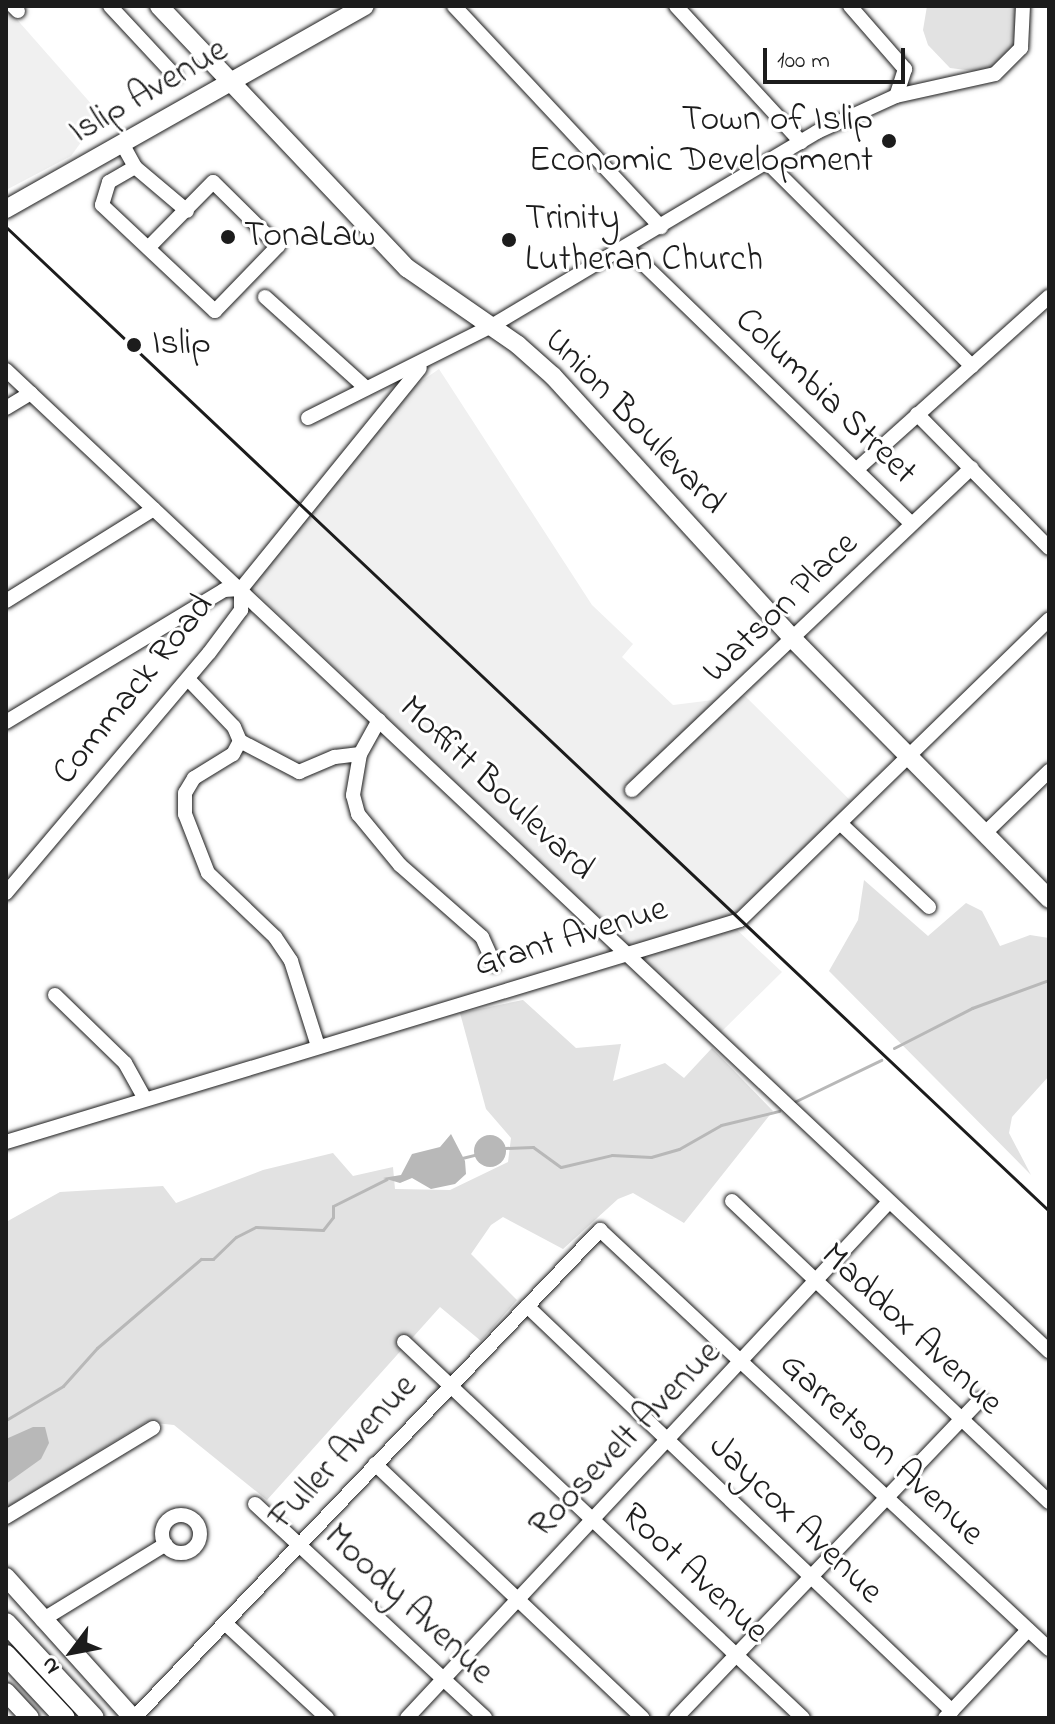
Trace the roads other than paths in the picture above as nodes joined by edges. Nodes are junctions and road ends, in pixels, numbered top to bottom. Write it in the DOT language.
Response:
graph roads {
  1 [pos="110,6"];
  2 [pos="159,6"];
  3 [pos="365,6"];
  4 [pos="454,6"];
  5 [pos="676,6"];
  6 [pos="850,6"];
  7 [pos="1023,6"];
  8 [pos="175,76"];
  9 [pos="229,81"];
  10 [pos="896,96"];
  11 [pos="801,142"];
  12 [pos="117,150"];
  13 [pos="768,163"];
  14 [pos="135,167"];
  15 [pos="121,175"];
  16 [pos="6,209"];
  17 [pos="187,211"];
  18 [pos="661,227"];
  19 [pos="149,247"];
  20 [pos="626,247"];
  21 [pos="265,297"];
  22 [pos="1049,297"];
  23 [pos="490,327"];
  24 [pos="423,365"];
  25 [pos="972,366"];
  26 [pos="6,370"];
  27 [pos="380,380"];
  28 [pos="366,388"];
  29 [pos="31,393"];
  30 [pos="393,397"];
  31 [pos="6,408"];
  32 [pos="917,414"];
  33 [pos="308,418"];
  34 [pos="971,468"];
  35 [pos="857,469"];
  36 [pos="154,509"];
  37 [pos="912,524"];
  38 [pos="1049,548"];
  39 [pos="241,589"];
  40 [pos="7,597"];
  41 [pos="1049,619"];
  42 [pos="793,639"];
  43 [pos="188,679"];
  44 [pos="379,720"];
  45 [pos="6,722"];
  46 [pos="240,741"];
  47 [pos="360,754"];
  48 [pos="906,758"];
  49 [pos="1049,771"];
  50 [pos="632,790"];
  51 [pos="841,824"];
  52 [pos="984,834"];
  53 [pos="6,893"];
  54 [pos="1049,899"];
  55 [pos="929,907"];
  56 [pos="626,952"];
  57 [pos="494,964"];
  58 [pos="55,995"];
  59 [pos="318,1046"];
  60 [pos="145,1099"];
  61 [pos="6,1142"];
  62 [pos="732,1201"];
  63 [pos="888,1203"];
  64 [pos="600,1230"];
  65 [pos="817,1281"];
  66 [pos="527,1306"];
  67 [pos="404,1342"];
  68 [pos="1049,1351"];
  69 [pos="743,1361"];
  70 [pos="450,1384"];
  71 [pos="981,1399"];
  72 [pos="962,1418"];
  73 [pos="153,1428"];
  74 [pos="668,1440"];
  75 [pos="375,1464"];
  76 [pos="887,1495"];
  77 [pos="1049,1502"];
  78 [pos="255,1504"];
  79 [pos="6,1517"];
  80 [pos="592,1519"];
  81 [pos="166,1544"];
  82 [pos="299,1544"];
  83 [pos="811,1576"];
  84 [pos="6,1577"];
  85 [pos="518,1598"];
  86 [pos="42,1620"];
  87 [pos="6,1623"];
  88 [pos="226,1624"];
  89 [pos="1028,1630"];
  90 [pos="1049,1649"];
  91 [pos="737,1654"];
  92 [pos="6,1655"];
  93 [pos="443,1679"];
  94 [pos="6,1692"];
  95 [pos="949,1714"];
  96 [pos="30,1718"];
  97 [pos="65,1718"];
  98 [pos="94,1718"];
  99 [pos="133,1718"];
  100 [pos="327,1718"];
  101 [pos="407,1718"];
  102 [pos="485,1718"];
  103 [pos="643,1718"];
  104 [pos="676,1718"];
  105 [pos="803,1718"];
  1 -- 8 [label="street"];
  2 -- 9 [label="main road, Union Boulevard"];
  3 -- 9 [label="main road, Islip Avenue"];
  4 -- 18 [label="street"];
  5 -- 11 [label="street"];
  6 -- 10 [label="street"];
  7 -- 10 [label="street"];
  9 -- 12 [label="main road, Islip Avenue"];
  9 -- 23 [label="main road, Union Boulevard"];
  10 -- 11 [label="street"];
  11 -- 13 [label="street"];
  12 -- 14 [label="street"];
  12 -- 15 [label="street"];
  12 -- 16 [label="main road, Islip Avenue"];
  13 -- 18 [label="street"];
  13 -- 25 [label="street"];
  14 -- 15 [label="street"];
  14 -- 17 [label="street"];
  15 -- 19 [label="street"];
  17 -- 19 [label="street"];
  17 -- 19 [label="street"];
  18 -- 20 [label="street"];
  20 -- 23 [label="street"];
  20 -- 35 [label="street, Columbia Street"];
  21 -- 28 [label="street"];
  22 -- 25 [label="street"];
  23 -- 24 [label="street"];
  23 -- 42 [label="main road, Union Boulevard"];
  24 -- 27 [label="street"];
  24 -- 30 [label="street, Commack Road"];
  25 -- 32 [label="street"];
  26 -- 29 [label="street, Moffitt Boulevard"];
  27 -- 28 [label="street"];
  27 -- 30 [label="street"];
  28 -- 33 [label="street"];
  29 -- 31 [label="street"];
  29 -- 36 [label="street, Moffitt Boulevard"];
  30 -- 39 [label="street, Commack Road"];
  32 -- 34 [label="street"];
  32 -- 35 [label="street"];
  34 -- 37 [label="street, Watson Place"];
  34 -- 38 [label="street"];
  35 -- 37 [label="street, Columbia Street"];
  36 -- 39 [label="street, Moffitt Boulevard"];
  36 -- 40 [label="street"];
  37 -- 42 [label="street, Watson Place"];
  39 -- 43 [label="street, Commack Road"];
  39 -- 44 [label="street, Moffitt Boulevard"];
  39 -- 45 [label="street"];
  41 -- 48 [label="street, Grant Avenue"];
  42 -- 48 [label="main road, Union Boulevard"];
  42 -- 50 [label="street, Watson Place"];
  43 -- 46 [label="street"];
  43 -- 53 [label="street, Commack Road"];
  44 -- 47 [label="street"];
  44 -- 56 [label="street, Moffitt Boulevard"];
  46 -- 47 [label="street"];
  46 -- 59 [label="street"];
  47 -- 57 [label="street"];
  48 -- 51 [label="street, Grant Avenue"];
  48 -- 52 [label="main road, Union Boulevard"];
  49 -- 52 [label="street"];
  51 -- 55 [label="street"];
  51 -- 56 [label="street, Grant Avenue"];
  52 -- 54 [label="main road, Union Boulevard"];
  56 -- 59 [label="street, Grant Avenue"];
  56 -- 63 [label="street, Moffitt Boulevard"];
  58 -- 60 [label="street"];
  59 -- 60 [label="street, Grant Avenue"];
  60 -- 61 [label="street, Grant Avenue"];
  62 -- 65 [label="street, Maddox Avenue"];
  63 -- 65 [label="street, Roosevelt Avenue"];
  63 -- 68 [label="street, Moffitt Boulevard"];
  64 -- 66 [label="street, Fuller Avenue"];
  64 -- 69 [label="street, Garretson Avenue"];
  65 -- 69 [label="street, Roosevelt Avenue"];
  65 -- 72 [label="street, Maddox Avenue"];
  66 -- 70 [label="street, Fuller Avenue"];
  66 -- 74 [label="street, Jaycox Avenue"];
  67 -- 70 [label="street, Root Avenue"];
  69 -- 74 [label="street, Roosevelt Avenue"];
  69 -- 76 [label="street, Garretson Avenue"];
  70 -- 75 [label="street, Fuller Avenue"];
  70 -- 80 [label="street, Root Avenue"];
  71 -- 72 [label="street"];
  72 -- 76 [label="street"];
  72 -- 77 [label="street, Maddox Avenue"];
  73 -- 79 [label="street"];
  74 -- 80 [label="street, Roosevelt Avenue"];
  74 -- 83 [label="street, Jaycox Avenue"];
  75 -- 82 [label="street, Fuller Avenue"];
  75 -- 85 [label="street"];
  76 -- 83 [label="street"];
  76 -- 89 [label="street, Garretson Avenue"];
  78 -- 82 [label="street, Moody Avenue"];
  80 -- 85 [label="street, Roosevelt Avenue"];
  80 -- 91 [label="street, Root Avenue"];
  81 -- 86 [label="street"];
  82 -- 88 [label="street, Fuller Avenue"];
  82 -- 93 [label="street, Moody Avenue"];
  83 -- 91 [label="street"];
  83 -- 95 [label="street, Jaycox Avenue"];
  84 -- 86 [label="main road"];
  85 -- 93 [label="street, Roosevelt Avenue"];
  85 -- 103 [label="street"];
  86 -- 99 [label="main road"];
  87 -- 98 [label="highway"];
  88 -- 99 [label="street, Fuller Avenue"];
  88 -- 100 [label="street"];
  89 -- 90 [label="street, Garretson Avenue"];
  89 -- 95 [label="street"];
  91 -- 104 [label="street"];
  91 -- 105 [label="street, Root Avenue"];
  92 -- 97 [label="highway"];
  93 -- 101 [label="street, Roosevelt Avenue"];
  93 -- 102 [label="street, Moody Avenue"];
  94 -- 96 [label="main road"];
}
